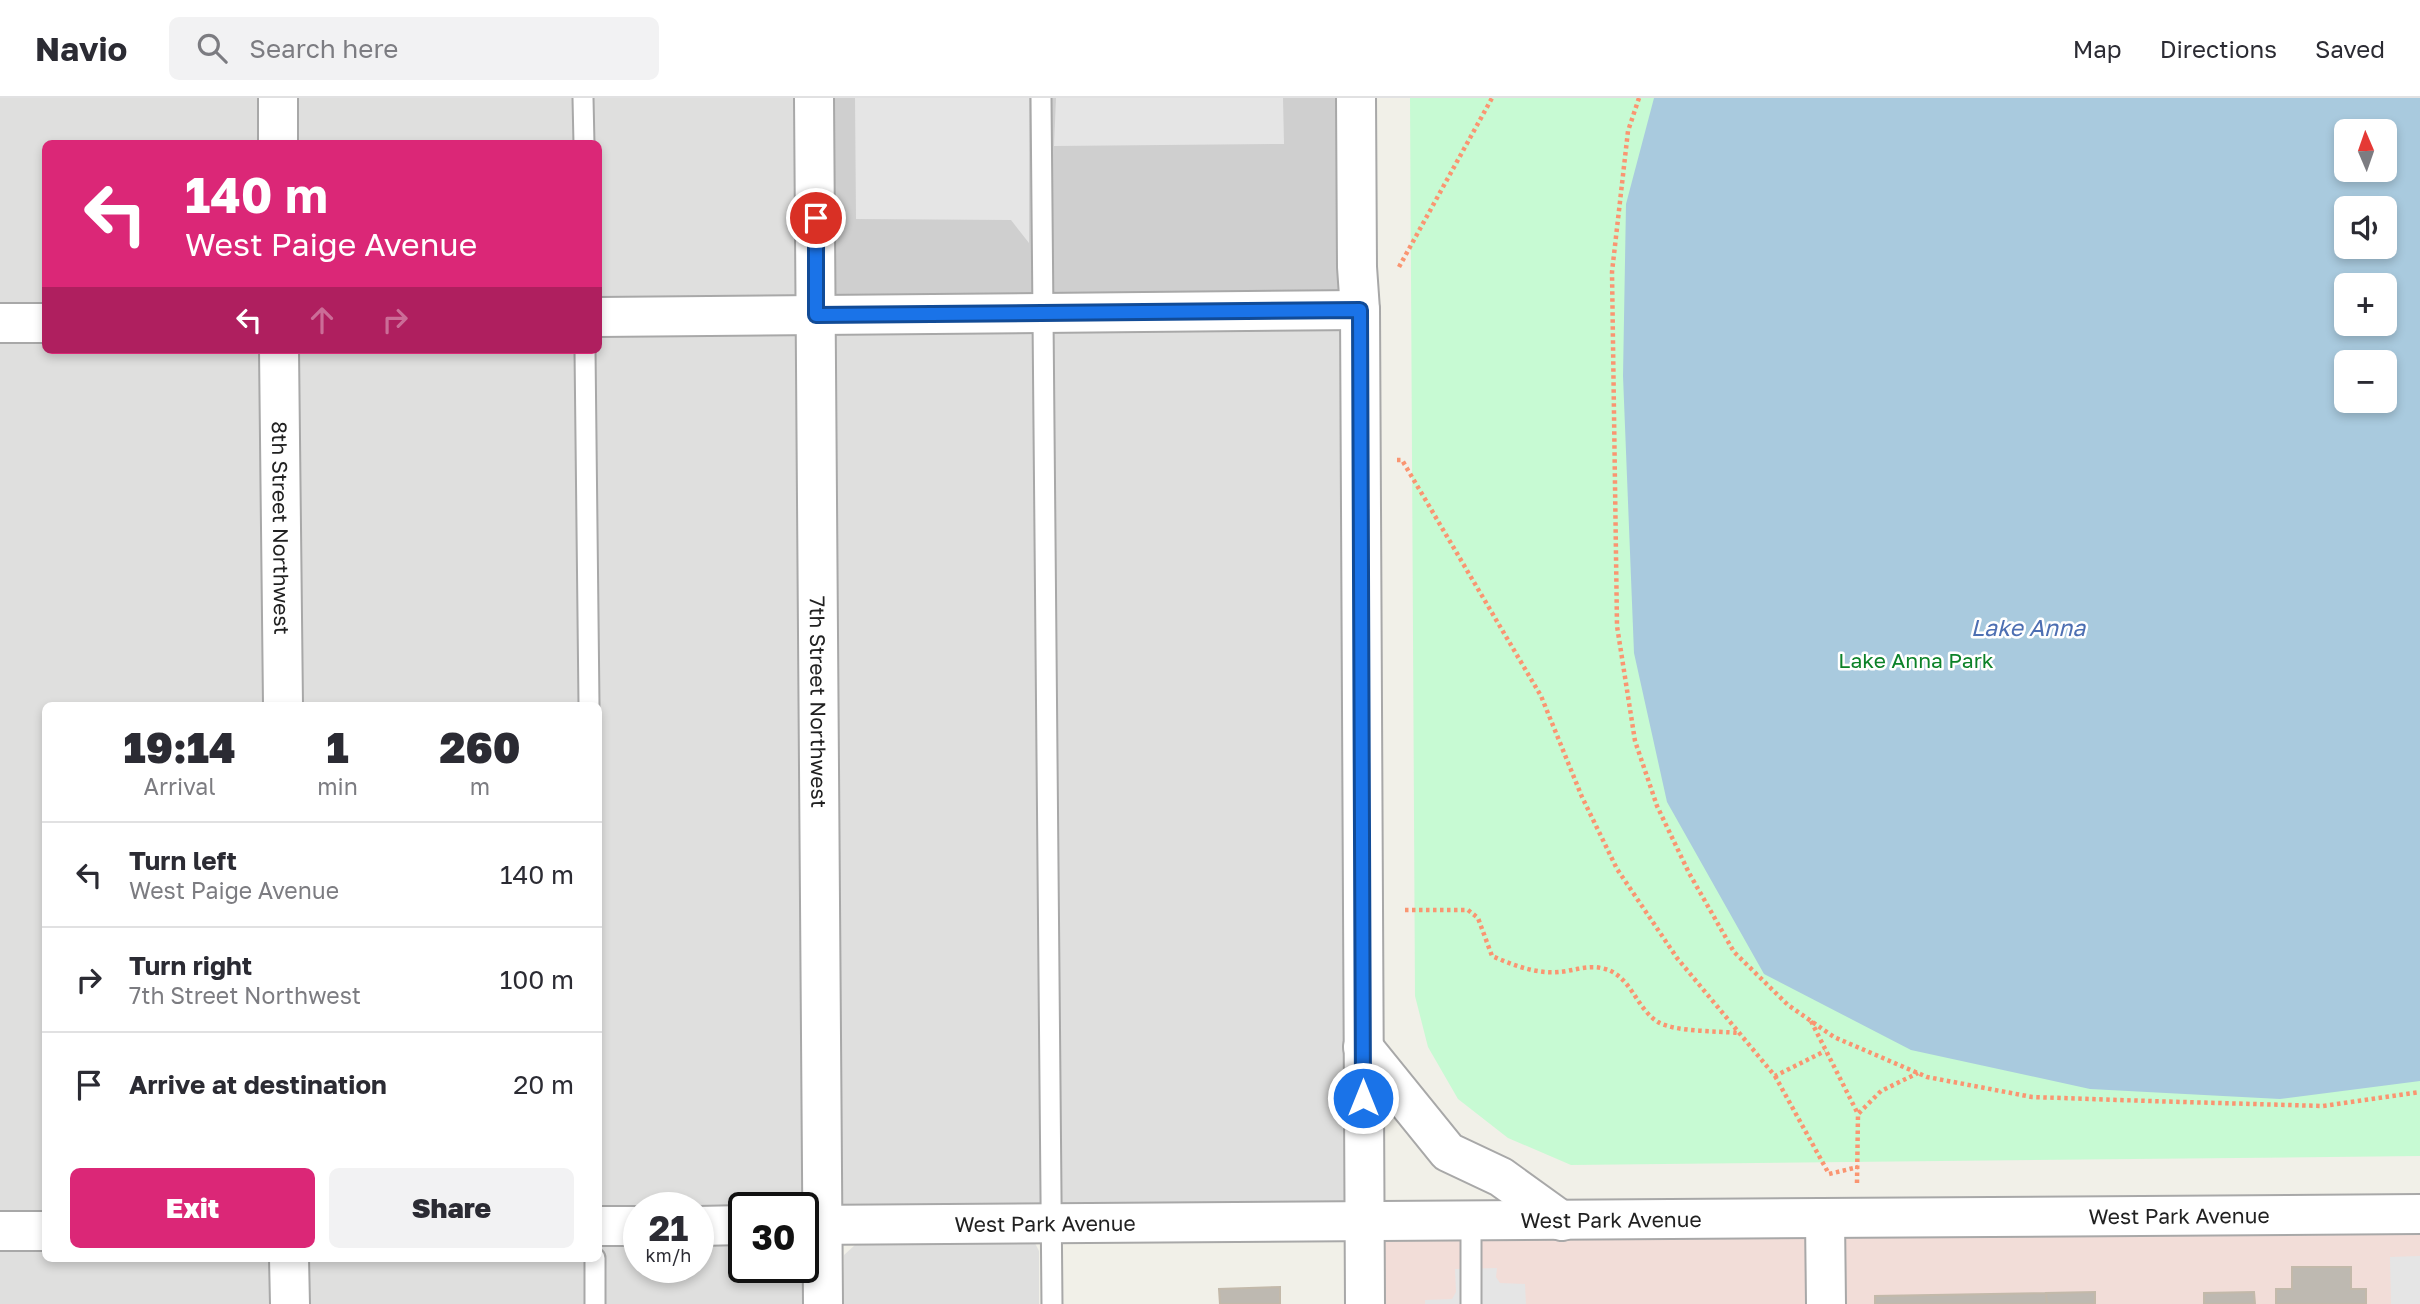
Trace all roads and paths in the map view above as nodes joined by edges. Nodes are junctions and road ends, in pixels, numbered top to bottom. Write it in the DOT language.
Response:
graph roads {
  1 [pos="278,98"];
  2 [pos="583,98"];
  3 [pos="814,98"];
  4 [pos="1041,98"];
  5 [pos="1356,98"];
  6 [pos="1492,98"];
  7 [pos="1639,98"];
  8 [pos="278,140"];
  9 [pos="584,140"];
  10 [pos="1399,267"];
  11 [pos="1360,310"];
  12 [pos="1043,313"];
  13 [pos="816,315"];
  14 [pos="602,317"];
  15 [pos="0,323"];
  16 [pos="42,323"];
  17 [pos="279,354"];
  18 [pos="585,354"];
  19 [pos="1361,456"];
  20 [pos="283,702"];
  21 [pos="589,702"];
  22 [pos="1405,910"];
  23 [pos="1811,1021"];
  24 [pos="1739,1033"];
  25 [pos="1363,1047"];
  26 [pos="1825,1051"];
  27 [pos="1918,1073"];
  28 [pos="1774,1076"];
  29 [pos="2420,1092"];
  30 [pos="1858,1114"];
  31 [pos="1858,1167"];
  32 [pos="813,1192"];
  33 [pos="2420,1214"];
  34 [pos="1840,1219"];
  35 [pos="1471,1221"];
  36 [pos="1562,1221"];
  37 [pos="1363,1222"];
  38 [pos="1052,1224"];
  39 [pos="819,1225"];
  40 [pos="602,1226"];
  41 [pos="623,1226"];
  42 [pos="0,1231"];
  43 [pos="42,1231"];
  44 [pos="289,1262"];
  45 [pos="595,1262"];
  46 [pos="819,1272"];
  47 [pos="290,1304"];
  48 [pos="595,1304"];
  49 [pos="823,1304"];
  50 [pos="1052,1304"];
  51 [pos="1365,1304"];
  52 [pos="1471,1304"];
  53 [pos="1826,1304"];
  1 -- 8 [label="street"];
  2 -- 9 [label="lane"];
  3 -- 13 [label="street, 7th Street Northwest"];
  4 -- 12 [label="lane"];
  5 -- 11 [label="street"];
  6 -- 10 [label="path"];
  7 -- 23 [label="path"];
  11 -- 12 [label="street"];
  11 -- 19 [label="street"];
  12 -- 13 [label="street"];
  12 -- 38 [label="lane"];
  13 -- 14 [label="street"];
  13 -- 32 [label="street, 7th Street Northwest"];
  15 -- 16 [label="street"];
  17 -- 20 [label="street, 8th Street Northwest"];
  18 -- 21 [label="lane"];
  19 -- 24 [label="path"];
  19 -- 25 [label="street"];
  22 -- 24 [label="path"];
  23 -- 26 [label="path"];
  23 -- 27 [label="path"];
  24 -- 28 [label="path"];
  25 -- 36 [label="street"];
  25 -- 37 [label="street"];
  26 -- 28 [label="path"];
  26 -- 30 [label="path"];
  27 -- 29 [label="path"];
  27 -- 30 [label="path"];
  28 -- 31 [label="path"];
  30 -- 31 [label="path"];
  31 -- 34 [label="path"];
  33 -- 34 [label="street, West Park Avenue"];
  34 -- 36 [label="street, West Park Avenue"];
  34 -- 53 [label="street"];
  35 -- 36 [label="street, West Park Avenue"];
  35 -- 37 [label="street, West Park Avenue"];
  35 -- 52 [label="lane"];
  37 -- 38 [label="street, West Park Avenue"];
  37 -- 51 [label="street"];
  38 -- 39 [label="street, West Park Avenue"];
  38 -- 50 [label="lane"];
  40 -- 41 [label="street"];
  42 -- 43 [label="street"];
  44 -- 47 [label="street"];
  45 -- 48 [label="lane"];
  46 -- 49 [label="street, 7th Street Northwest"];
}
